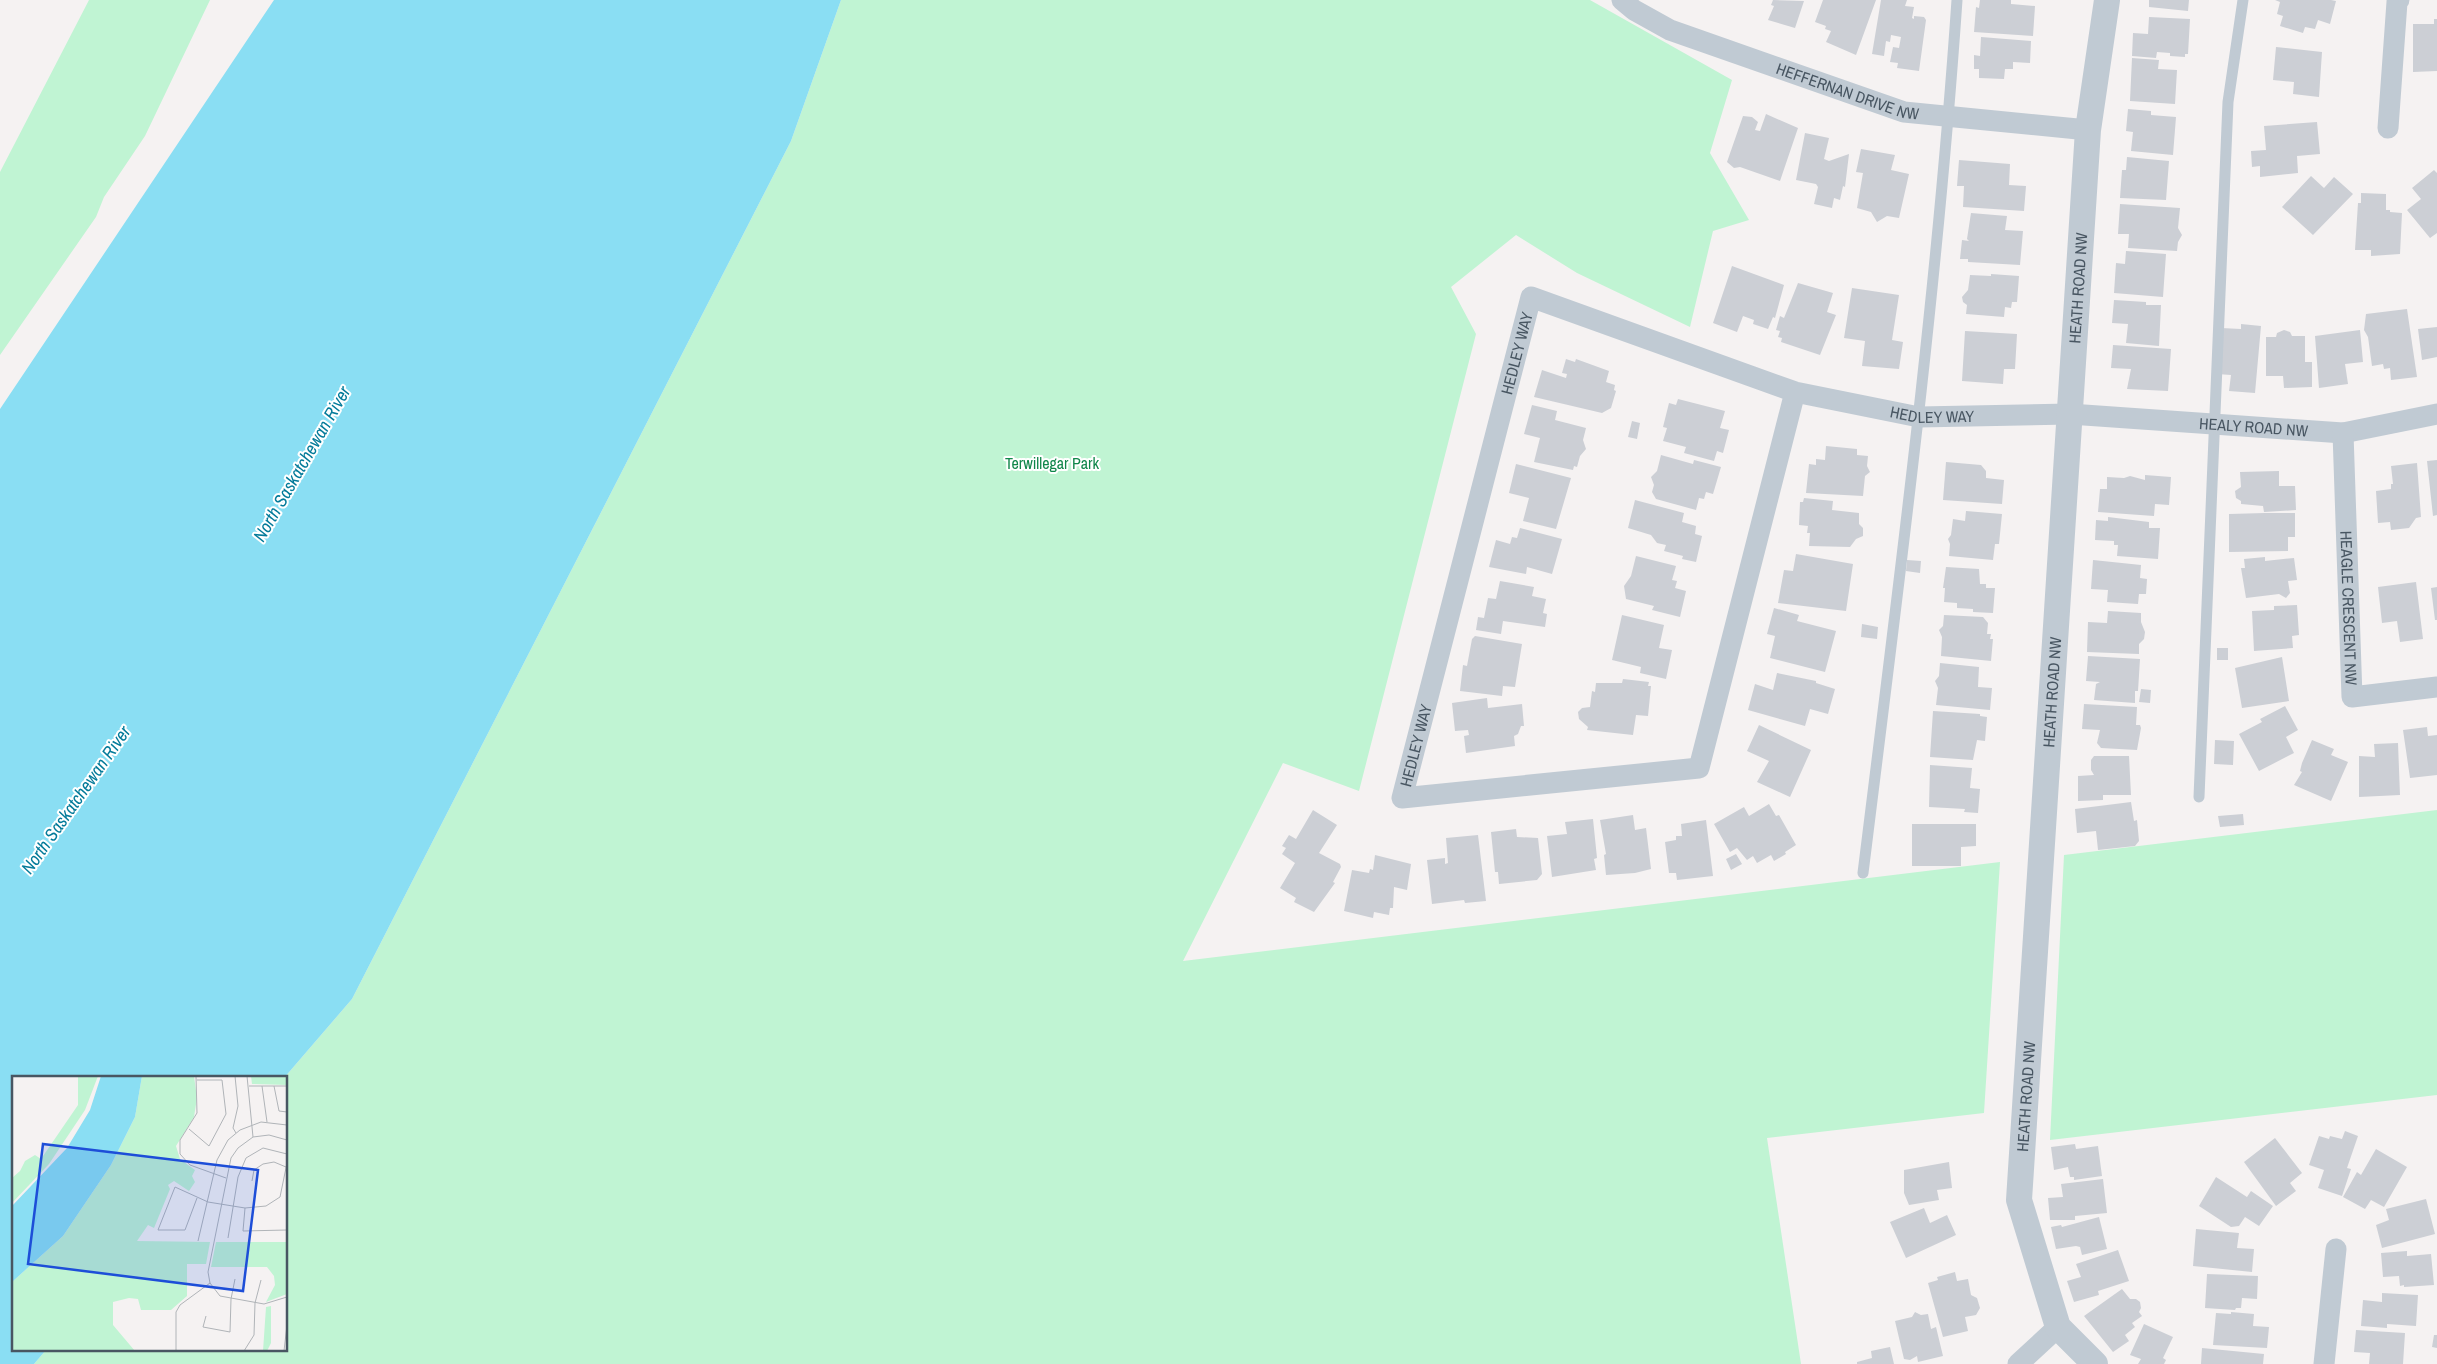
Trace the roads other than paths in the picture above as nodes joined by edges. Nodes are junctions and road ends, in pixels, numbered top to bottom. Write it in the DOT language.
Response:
graph roads {
  1 [pos="1622,0"];
  2 [pos="1957,0"];
  3 [pos="2107,0"];
  4 [pos="2243,0"];
  5 [pos="2399,0"];
  6 [pos="1949,115"];
  7 [pos="2388,128"];
  8 [pos="2088,130"];
  9 [pos="1795,392"];
  10 [pos="2070,414"];
  11 [pos="2437,414"];
  12 [pos="1919,417"];
  13 [pos="2214,424"];
  14 [pos="2343,433"];
  15 [pos="2437,687"];
  16 [pos="2199,797"];
  17 [pos="1863,873"];
  18 [pos="2336,1249"];
  19 [pos="2058,1327"];
  20 [pos="2018,1364"];
  21 [pos="2095,1364"];
  22 [pos="2324,1364"];
  1 -- 6 [label="street, HEFFERNAN DRIVE NW"];
  2 -- 6 [label="lane"];
  3 -- 8 [label="street, HEATH ROAD NW"];
  4 -- 13 [label="lane"];
  5 -- 7 [label="street"];
  6 -- 8 [label="street, HEFFERNAN DRIVE NW"];
  6 -- 12 [label="lane"];
  8 -- 10 [label="street, HEATH ROAD NW"];
  9 -- 9 [label="street, HEDLEY WAY"];
  9 -- 12 [label="street, HEDLEY WAY"];
  10 -- 12 [label="street, HEDLEY WAY"];
  10 -- 13 [label="street, HEALY ROAD NW"];
  10 -- 19 [label="street, HEATH ROAD NW"];
  11 -- 14 [label="street, HEALY ROAD NW"];
  12 -- 17 [label="lane"];
  13 -- 14 [label="street, HEALY ROAD NW"];
  13 -- 16 [label="lane"];
  14 -- 15 [label="street, HEAGLE CRESCENT NW"];
  18 -- 22 [label="street"];
  19 -- 20 [label="street"];
  19 -- 21 [label="street, HEATH ROAD NW"];
}
